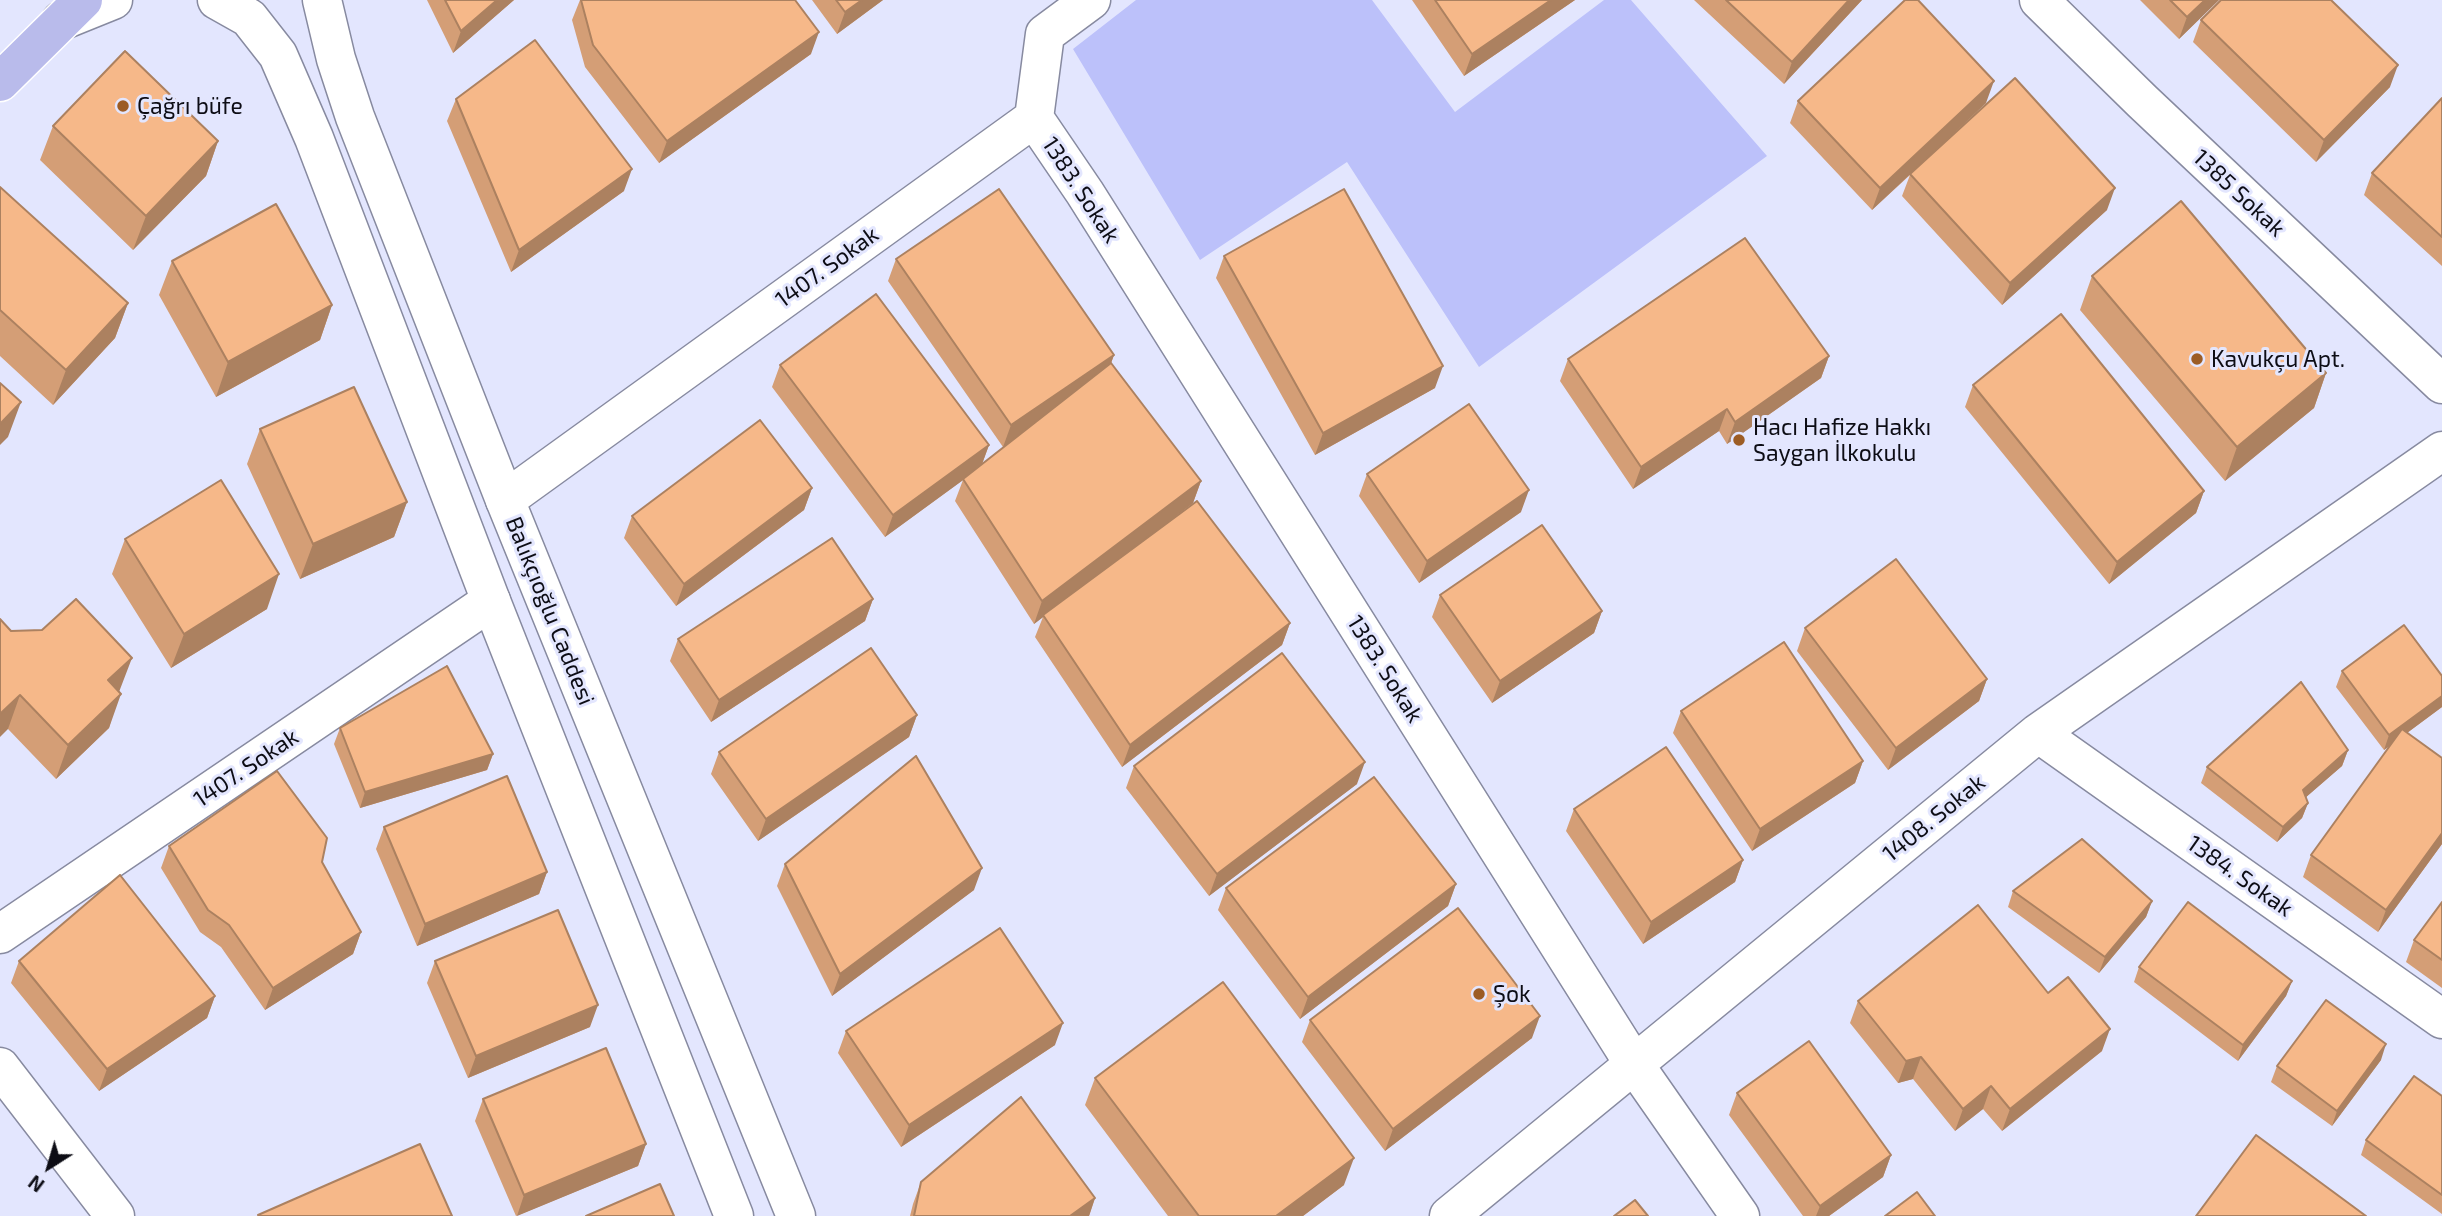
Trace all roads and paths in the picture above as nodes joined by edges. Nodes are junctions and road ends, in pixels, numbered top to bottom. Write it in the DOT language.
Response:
graph roads {
  1 [pos="113,0"];
  2 [pos="323,0"];
  3 [pos="1091,0"];
  4 [pos="2039,0"];
  5 [pos="237,6"];
  6 [pos="72,10"];
  7 [pos="0,82"];
  8 [pos="1034,118"];
  9 [pos="2442,384"];
  10 [pos="2442,451"];
  11 [pos="505,500"];
  12 [pos="491,601"];
  13 [pos="2038,733"];
  14 [pos="0,934"];
  15 [pos="2442,1019"];
  16 [pos="1634,1064"];
  17 [pos="0,1067"];
  18 [pos="115,1216"];
  19 [pos="734,1216"];
  20 [pos="796,1216"];
  21 [pos="1449,1216"];
  22 [pos="1740,1216"];
  1 -- 6 [label="street"];
  2 -- 11 [label="street, Balıkçıoğlu Caddesi"];
  3 -- 8 [label="street"];
  4 -- 9 [label="street, 1385 Sokak"];
  5 -- 12 [label="street"];
  6 -- 7 [label="main road"];
  8 -- 11 [label="street, 1407. Sokak"];
  8 -- 16 [label="street, 1383. Sokak"];
  10 -- 13 [label="street, 1408. Sokak"];
  11 -- 20 [label="street, Balıkçıoğlu Caddesi"];
  12 -- 14 [label="street, 1407. Sokak"];
  12 -- 19 [label="street"];
  13 -- 15 [label="street, 1384. Sokak"];
  13 -- 16 [label="street, 1408. Sokak"];
  16 -- 21 [label="street, 1408. Sokak"];
  16 -- 22 [label="street, 1383. Sokak"];
  17 -- 18 [label="street"];
}
